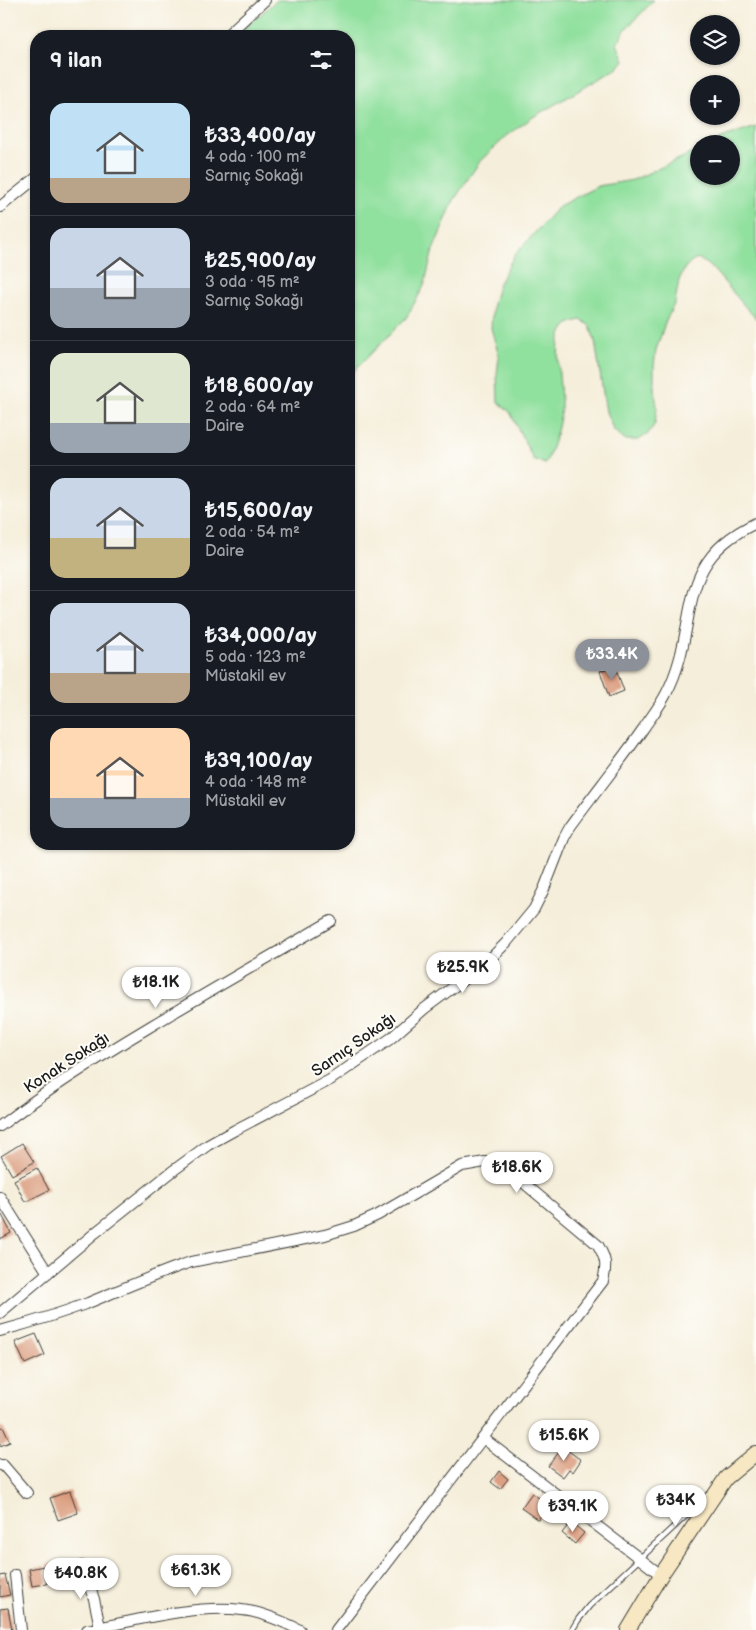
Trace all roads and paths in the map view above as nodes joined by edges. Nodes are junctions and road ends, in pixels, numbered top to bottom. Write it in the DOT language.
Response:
graph roads {
  1 [pos="265,0"];
  2 [pos="232,30"];
  3 [pos="30,183"];
  4 [pos="0,207"];
  5 [pos="756,523"];
  6 [pos="331,921"];
  7 [pos="0,1126"];
  8 [pos="0,1197"];
  9 [pos="48,1273"];
  10 [pos="0,1313"];
  11 [pos="0,1331"];
  12 [pos="483,1438"];
  13 [pos="756,1453"];
  14 [pos="0,1465"];
  15 [pos="726,1478"];
  16 [pos="27,1493"];
  17 [pos="639,1558"];
  18 [pos="82,1566"];
  19 [pos="15,1575"];
  20 [pos="661,1575"];
  21 [pos="100,1628"];
  22 [pos="21,1630"];
  23 [pos="87,1630"];
  24 [pos="300,1630"];
  25 [pos="336,1630"];
  26 [pos="572,1630"];
  27 [pos="628,1630"];
  1 -- 2 [label="street"];
  3 -- 4 [label="street"];
  5 -- 9 [label="street, Sarnıç Sokağı"];
  6 -- 7 [label="street, Konak Sokağı"];
  8 -- 9 [label="street"];
  9 -- 10 [label="street, Sarnıç Sokağı"];
  11 -- 12 [label="street"];
  12 -- 17 [label="street"];
  12 -- 25 [label="street"];
  13 -- 15 [label="street"];
  14 -- 16 [label="street"];
  15 -- 17 [label="lane"];
  15 -- 20 [label="street"];
  17 -- 20 [label="street"];
  17 -- 26 [label="lane"];
  18 -- 21 [label="street"];
  19 -- 22 [label="street"];
  20 -- 27 [label="street"];
  21 -- 23 [label="street"];
  21 -- 24 [label="street"];
}
